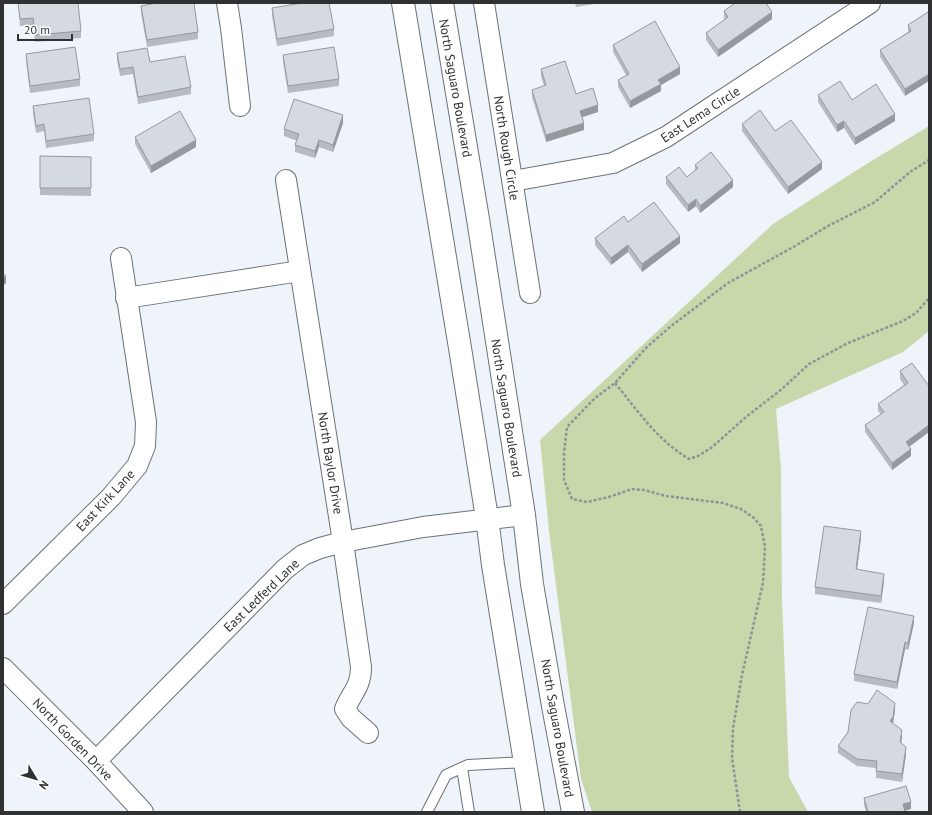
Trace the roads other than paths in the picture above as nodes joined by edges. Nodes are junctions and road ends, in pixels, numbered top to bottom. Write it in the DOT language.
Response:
graph roads {
  1 [pos="227,3"];
  2 [pos="403,3"];
  3 [pos="442,3"];
  4 [pos="484,3"];
  5 [pos="870,3"];
  6 [pos="240,106"];
  7 [pos="286,180"];
  8 [pos="513,182"];
  9 [pos="122,258"];
  10 [pos="300,271"];
  11 [pos="530,293"];
  12 [pos="126,298"];
  13 [pos="524,515"];
  14 [pos="487,518"];
  15 [pos="343,542"];
  16 [pos="3,604"];
  17 [pos="3,668"];
  18 [pos="368,733"];
  19 [pos="96,761"];
  20 [pos="525,762"];
  21 [pos="462,768"];
  22 [pos="143,812"];
  23 [pos="427,812"];
  24 [pos="469,812"];
  25 [pos="533,812"];
  26 [pos="573,812"];
  1 -- 6 [label="street"];
  2 -- 14 [label="main road"];
  3 -- 13 [label="main road, North Saguaro Boulevard"];
  4 -- 8 [label="street, North Rough Circle"];
  5 -- 8 [label="street, East Lema Circle"];
  7 -- 10 [label="street, North Baylor Drive"];
  8 -- 11 [label="street, North Rough Circle"];
  9 -- 12 [label="street, East Kirk Lane"];
  10 -- 12 [label="street"];
  10 -- 15 [label="street, North Baylor Drive"];
  12 -- 16 [label="street, East Kirk Lane"];
  13 -- 14 [label="street, East Ledferd Lane"];
  13 -- 26 [label="main road, North Saguaro Boulevard"];
  14 -- 15 [label="street, East Ledferd Lane"];
  14 -- 20 [label="main road"];
  15 -- 18 [label="street, North Baylor Drive"];
  15 -- 19 [label="street, East Ledferd Lane"];
  17 -- 19 [label="street, North Gorden Drive"];
  19 -- 22 [label="street, North Gorden Drive"];
  20 -- 21 [label="lane"];
  20 -- 25 [label="main road"];
  21 -- 23 [label="lane"];
  21 -- 24 [label="lane"];
}
